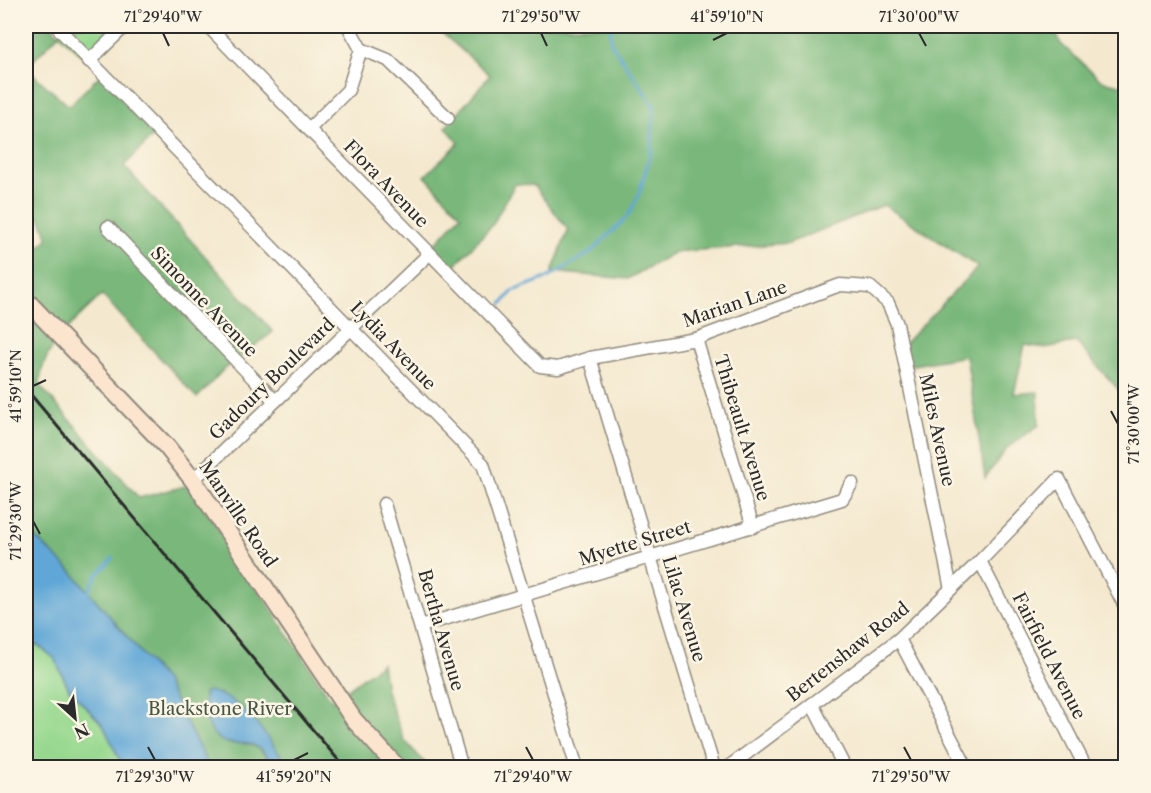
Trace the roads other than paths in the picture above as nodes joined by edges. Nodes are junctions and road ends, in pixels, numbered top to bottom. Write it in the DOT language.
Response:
graph roads {
  1 [pos="56,26"];
  2 [pos="125,26"];
  3 [pos="208,26"];
  4 [pos="348,26"];
  5 [pos="362,49"];
  6 [pos="89,61"];
  7 [pos="448,118"];
  8 [pos="309,129"];
  9 [pos="108,227"];
  10 [pos="429,254"];
  11 [pos="870,286"];
  12 [pos="26,300"];
  13 [pos="350,328"];
  14 [pos="696,339"];
  15 [pos="590,358"];
  16 [pos="540,366"];
  17 [pos="275,401"];
  18 [pos="193,480"];
  19 [pos="852,483"];
  20 [pos="384,504"];
  21 [pos="753,527"];
  22 [pos="650,558"];
  23 [pos="980,561"];
  24 [pos="951,589"];
  25 [pos="524,595"];
  26 [pos="1125,608"];
  27 [pos="421,626"];
  28 [pos="899,639"];
  29 [pos="812,704"];
  30 [pos="398,768"];
  31 [pos="462,768"];
  32 [pos="577,768"];
  33 [pos="714,768"];
  34 [pos="727,768"];
  35 [pos="845,768"];
  36 [pos="967,768"];
  37 [pos="1086,768"];
  1 -- 6 [label="street, Lydia Avenue"];
  2 -- 6 [label="street"];
  3 -- 8 [label="street, Flora Avenue"];
  4 -- 5 [label="street"];
  5 -- 7 [label="street"];
  5 -- 8 [label="street"];
  6 -- 13 [label="street, Lydia Avenue"];
  8 -- 10 [label="street, Flora Avenue"];
  9 -- 17 [label="street, Simonne Avenue"];
  10 -- 13 [label="street, Gadoury Boulevard"];
  10 -- 16 [label="street, Flora Avenue"];
  11 -- 14 [label="street, Marian Lane"];
  11 -- 24 [label="street, Miles Avenue"];
  12 -- 18 [label="main road, Manville Road"];
  13 -- 17 [label="street, Gadoury Boulevard"];
  13 -- 25 [label="street, Lydia Avenue"];
  14 -- 15 [label="street, Marian Lane"];
  14 -- 21 [label="street, Thibeault Avenue"];
  15 -- 16 [label="street, Marian Lane"];
  15 -- 22 [label="street, Lilac Avenue"];
  17 -- 18 [label="street, Gadoury Boulevard"];
  18 -- 30 [label="main road, Manville Road"];
  19 -- 21 [label="street, Myette Street"];
  20 -- 27 [label="street, Bertha Avenue"];
  21 -- 22 [label="street, Myette Street"];
  22 -- 25 [label="street, Myette Street"];
  22 -- 33 [label="street, Lilac Avenue"];
  23 -- 24 [label="street, Bertenshaw Road"];
  23 -- 26 [label="street, Bertenshaw Road"];
  23 -- 37 [label="street, Fairfield Avenue"];
  24 -- 28 [label="street, Bertenshaw Road"];
  25 -- 27 [label="street, Myette Street"];
  25 -- 32 [label="street, Lydia Avenue"];
  27 -- 31 [label="street, Bertha Avenue"];
  28 -- 29 [label="street, Bertenshaw Road"];
  28 -- 36 [label="street"];
  29 -- 34 [label="street, Bertenshaw Road"];
  29 -- 35 [label="street"];
}
